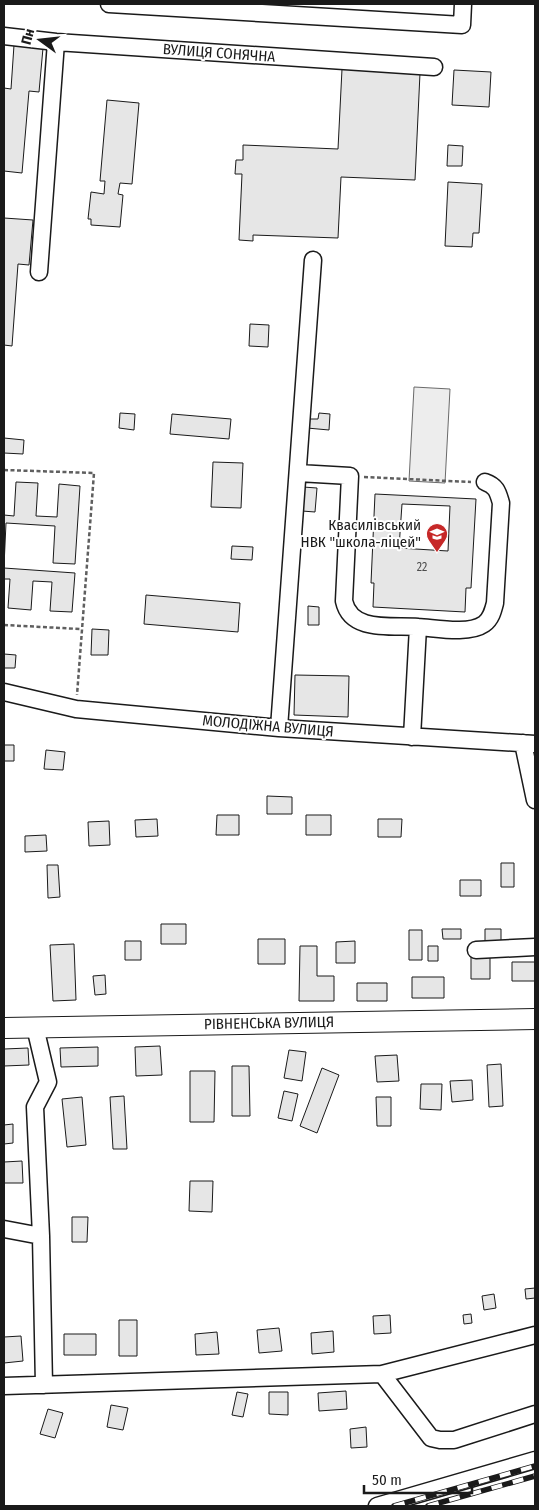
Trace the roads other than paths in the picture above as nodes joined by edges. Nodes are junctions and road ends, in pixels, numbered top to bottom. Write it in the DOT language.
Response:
graph roads {
  1 [pos="109,4"];
  2 [pos="463,4"];
  3 [pos="177,6"];
  4 [pos="4,36"];
  5 [pos="56,42"];
  6 [pos="434,67"];
  7 [pos="313,260"];
  8 [pos="39,272"];
  9 [pos="298,473"];
  10 [pos="485,482"];
  11 [pos="418,627"];
  12 [pos="4,692"];
  13 [pos="279,728"];
  14 [pos="412,736"];
  15 [pos="529,743"];
  16 [pos="535,800"];
  17 [pos="535,947"];
  18 [pos="476,950"];
  19 [pos="535,1019"];
  20 [pos="35,1027"];
  21 [pos="4,1028"];
  22 [pos="4,1229"];
  23 [pos="41,1236"];
  24 [pos="535,1335"];
  25 [pos="382,1374"];
  26 [pos="44,1385"];
  27 [pos="4,1386"];
  28 [pos="535,1414"];
  29 [pos="535,1460"];
  30 [pos="377,1506"];
  1 -- 3 [label="street"];
  2 -- 3 [label="street"];
  4 -- 5 [label="street, ВУЛИЦЯ СОНЯЧНА"];
  5 -- 6 [label="street, ВУЛИЦЯ СОНЯЧНА"];
  5 -- 8 [label="street"];
  7 -- 9 [label="street"];
  9 -- 11 [label="street"];
  9 -- 13 [label="street"];
  10 -- 11 [label="street"];
  11 -- 14 [label="street"];
  12 -- 13 [label="street, МОЛОДІЖНА ВУЛИЦЯ"];
  13 -- 14 [label="street, МОЛОДІЖНА ВУЛИЦЯ"];
  14 -- 15 [label="street, МОЛОДІЖНА ВУЛИЦЯ"];
  15 -- 16 [label="street"];
  17 -- 18 [label="street"];
  19 -- 20 [label="main road, РІВНЕНСЬКА ВУЛИЦЯ"];
  20 -- 21 [label="main road, РІВНЕНСЬКА ВУЛИЦЯ"];
  20 -- 23 [label="street"];
  22 -- 23 [label="street"];
  23 -- 26 [label="street"];
  24 -- 25 [label="street"];
  25 -- 26 [label="street"];
  25 -- 28 [label="street"];
  26 -- 27 [label="street"];
  29 -- 30 [label="street"];
}
